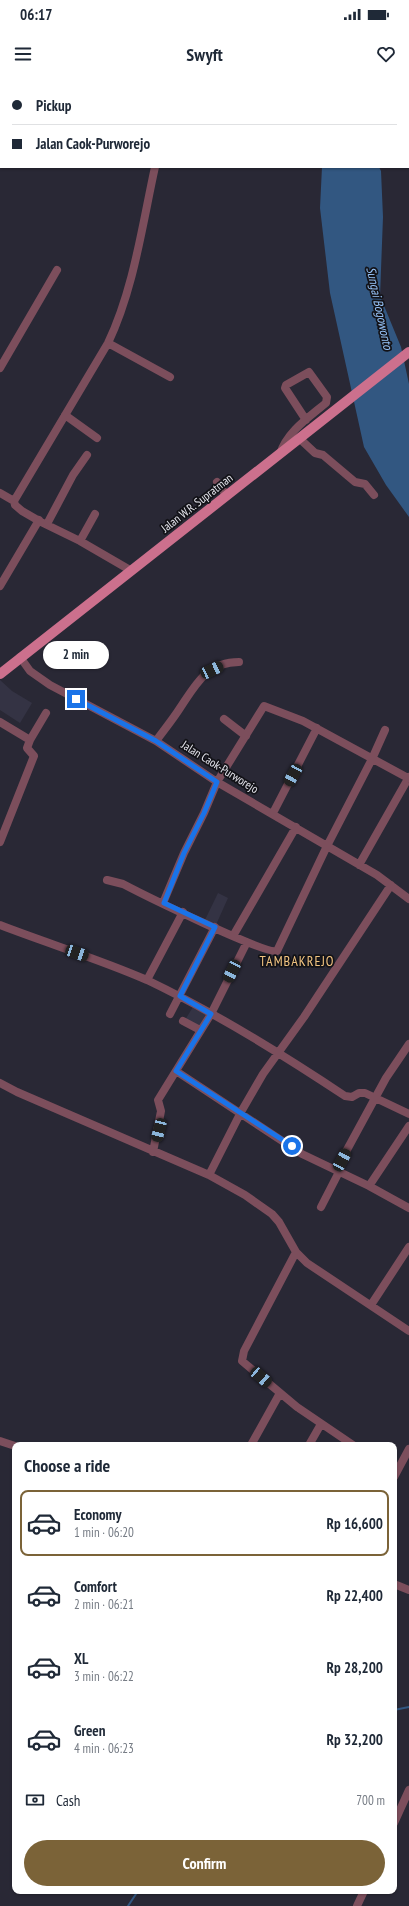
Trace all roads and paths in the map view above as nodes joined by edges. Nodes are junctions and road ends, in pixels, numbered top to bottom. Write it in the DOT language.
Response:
graph roads {
  1 [pos="155,168"];
  2 [pos="57,270"];
  3 [pos="108,343"];
  4 [pos="409,352"];
  5 [pos="0,368"];
  6 [pos="170,377"];
  7 [pos="66,415"];
  8 [pos="306,420"];
  9 [pos="97,438"];
  10 [pos="300,439"];
  11 [pos="280,454"];
  12 [pos="87,455"];
  13 [pos="217,482"];
  14 [pos="0,493"];
  15 [pos="374,494"];
  16 [pos="227,496"];
  17 [pos="14,501"];
  18 [pos="96,514"];
  19 [pos="39,520"];
  20 [pos="47,524"];
  21 [pos="80,541"];
  22 [pos="130,570"];
  23 [pos="0,586"];
  24 [pos="20,657"];
  25 [pos="239,662"];
  26 [pos="0,674"];
  27 [pos="46,713"];
  28 [pos="224,719"];
  29 [pos="0,722"];
  30 [pos="317,728"];
  31 [pos="385,730"];
  32 [pos="246,736"];
  33 [pos="30,740"];
  34 [pos="156,741"];
  35 [pos="372,759"];
  36 [pos="408,778"];
  37 [pos="217,782"];
  38 [pos="273,813"];
  39 [pos="296,827"];
  40 [pos="0,842"];
  41 [pos="327,846"];
  42 [pos="359,865"];
  43 [pos="107,880"];
  44 [pos="391,885"];
  45 [pos="409,899"];
  46 [pos="164,903"];
  47 [pos="183,912"];
  48 [pos="0,924"];
  49 [pos="215,927"];
  50 [pos="233,936"];
  51 [pos="246,942"];
  52 [pos="147,980"];
  53 [pos="180,996"];
  54 [pos="170,1014"];
  55 [pos="211,1014"];
  56 [pos="183,1021"];
  57 [pos="200,1030"];
  58 [pos="409,1044"];
  59 [pos="278,1054"];
  60 [pos="176,1071"];
  61 [pos="0,1083"];
  62 [pos="376,1098"];
  63 [pos="241,1112"];
  64 [pos="409,1114"];
  65 [pos="409,1126"];
  66 [pos="153,1152"];
  67 [pos="338,1171"];
  68 [pos="208,1175"];
  69 [pos="369,1186"];
  70 [pos="321,1207"];
  71 [pos="409,1208"];
  72 [pos="409,1247"];
  73 [pos="296,1252"];
  74 [pos="371,1305"];
  75 [pos="409,1331"];
  76 [pos="280,1393"];
  77 [pos="321,1424"];
  78 [pos="0,1441"];
  79 [pos="253,1442"];
  80 [pos="311,1442"];
  81 [pos="348,1442"];
  82 [pos="12,1445"];
  83 [pos="409,1449"];
  84 [pos="397,1470"];
  85 [pos="397,1585"];
  86 [pos="409,1590"];
  87 [pos="409,1790"];
  88 [pos="397,1816"];
  89 [pos="363,1894"];
  90 [pos="357,1906"];
  1 -- 3 [label="street"];
  2 -- 5 [label="street"];
  3 -- 6 [label="street"];
  3 -- 7 [label="street"];
  4 -- 10 [label="main road, Jalan W.R. Supratman"];
  7 -- 9 [label="street"];
  7 -- 17 [label="street"];
  8 -- 8 [label="street"];
  8 -- 11 [label="street"];
  10 -- 11 [label="main road, Jalan W.R. Supratman"];
  10 -- 15 [label="street"];
  11 -- 16 [label="main road, Jalan W.R. Supratman"];
  12 -- 20 [label="street"];
  13 -- 16 [label="street"];
  14 -- 17 [label="street"];
  16 -- 22 [label="main road, Jalan W.R. Supratman"];
  17 -- 19 [label="street"];
  18 -- 21 [label="street"];
  19 -- 20 [label="street"];
  19 -- 23 [label="street"];
  20 -- 21 [label="street"];
  21 -- 22 [label="street"];
  22 -- 24 [label="main road, Jalan W.R. Supratman"];
  24 -- 26 [label="main road, Jalan W.R. Supratman"];
  24 -- 34 [label="street, Jalan Caok-Purworejo"];
  25 -- 34 [label="street"];
  27 -- 33 [label="street"];
  28 -- 32 [label="street"];
  29 -- 33 [label="street"];
  30 -- 32 [label="street"];
  30 -- 35 [label="street"];
  30 -- 38 [label="street"];
  31 -- 35 [label="street"];
  32 -- 37 [label="street"];
  33 -- 40 [label="street"];
  34 -- 37 [label="street, Jalan Caok-Purworejo"];
  35 -- 36 [label="street"];
  35 -- 41 [label="street"];
  36 -- 42 [label="street"];
  37 -- 38 [label="street, Jalan Caok-Purworejo"];
  37 -- 46 [label="street"];
  38 -- 39 [label="street, Jalan Caok-Purworejo"];
  39 -- 41 [label="street, Jalan Caok-Purworejo"];
  39 -- 50 [label="street"];
  41 -- 42 [label="street, Jalan Caok-Purworejo"];
  41 -- 51 [label="street"];
  42 -- 44 [label="street, Jalan Caok-Purworejo"];
  43 -- 46 [label="street"];
  44 -- 45 [label="street, Jalan Caok-Purworejo"];
  44 -- 59 [label="street"];
  46 -- 47 [label="street"];
  47 -- 49 [label="street"];
  47 -- 52 [label="street"];
  48 -- 52 [label="street"];
  49 -- 50 [label="street"];
  49 -- 53 [label="street"];
  50 -- 51 [label="street"];
  51 -- 55 [label="street"];
  52 -- 53 [label="street"];
  53 -- 54 [label="street"];
  53 -- 55 [label="street"];
  55 -- 57 [label="street"];
  55 -- 59 [label="street"];
  56 -- 57 [label="street"];
  57 -- 60 [label="street"];
  58 -- 62 [label="street"];
  59 -- 62 [label="street"];
  59 -- 63 [label="street"];
  60 -- 63 [label="street"];
  60 -- 66 [label="street"];
  61 -- 66 [label="street"];
  62 -- 64 [label="street"];
  62 -- 67 [label="street"];
  63 -- 67 [label="street"];
  63 -- 68 [label="street"];
  65 -- 69 [label="street"];
  66 -- 68 [label="street"];
  67 -- 69 [label="street"];
  67 -- 70 [label="street"];
  68 -- 73 [label="street"];
  69 -- 71 [label="street"];
  72 -- 74 [label="street"];
  73 -- 74 [label="street"];
  73 -- 76 [label="street"];
  74 -- 75 [label="street"];
  76 -- 77 [label="street"];
  76 -- 79 [label="street"];
  77 -- 80 [label="street"];
  77 -- 81 [label="street"];
  78 -- 82 [label="street"];
  83 -- 84 [label="street"];
  85 -- 86 [label="street"];
  87 -- 88 [label="street"];
  89 -- 90 [label="street"];
}
